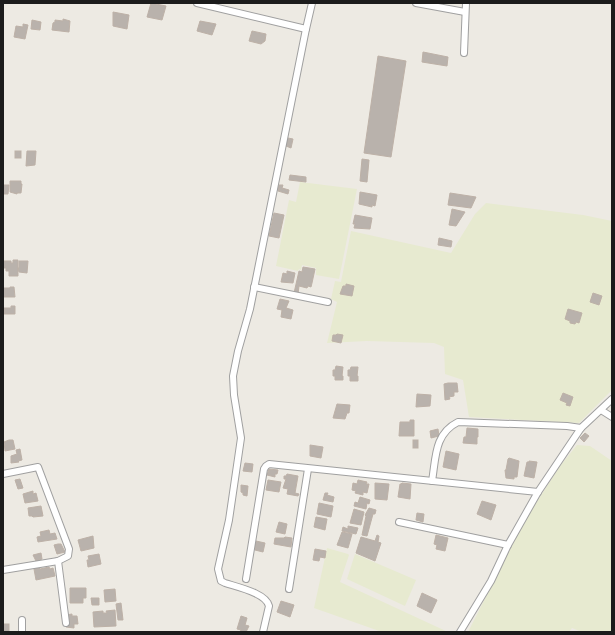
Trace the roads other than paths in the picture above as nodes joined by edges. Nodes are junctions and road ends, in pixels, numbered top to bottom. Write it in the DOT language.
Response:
graph roads {
  1 [pos="198,3"];
  2 [pos="312,3"];
  3 [pos="416,3"];
  4 [pos="466,3"];
  5 [pos="465,12"];
  6 [pos="306,29"];
  7 [pos="464,53"];
  8 [pos="254,287"];
  9 [pos="328,302"];
  10 [pos="612,399"];
  11 [pos="601,410"];
  12 [pos="612,417"];
  13 [pos="581,428"];
  14 [pos="308,469"];
  15 [pos="3,474"];
  16 [pos="432,481"];
  17 [pos="538,492"];
  18 [pos="399,522"];
  19 [pos="508,545"];
  20 [pos="58,561"];
  21 [pos="3,570"];
  22 [pos="246,579"];
  23 [pos="289,589"];
  24 [pos="22,620"];
  25 [pos="66,623"];
  26 [pos="22,632"];
  27 [pos="263,632"];
  28 [pos="460,632"];
  1 -- 6 [label="street"];
  2 -- 6 [label="street"];
  3 -- 5 [label="street"];
  4 -- 5 [label="street"];
  5 -- 7 [label="street"];
  6 -- 8 [label="street"];
  8 -- 9 [label="street"];
  8 -- 27 [label="street"];
  10 -- 11 [label="street"];
  11 -- 12 [label="street"];
  11 -- 13 [label="street"];
  13 -- 16 [label="street"];
  13 -- 17 [label="street"];
  14 -- 16 [label="street"];
  14 -- 22 [label="street"];
  14 -- 23 [label="street"];
  15 -- 20 [label="street"];
  16 -- 17 [label="street"];
  17 -- 19 [label="street"];
  18 -- 19 [label="street"];
  19 -- 28 [label="street"];
  20 -- 21 [label="street"];
  20 -- 25 [label="street"];
  24 -- 26 [label="street"];
}
